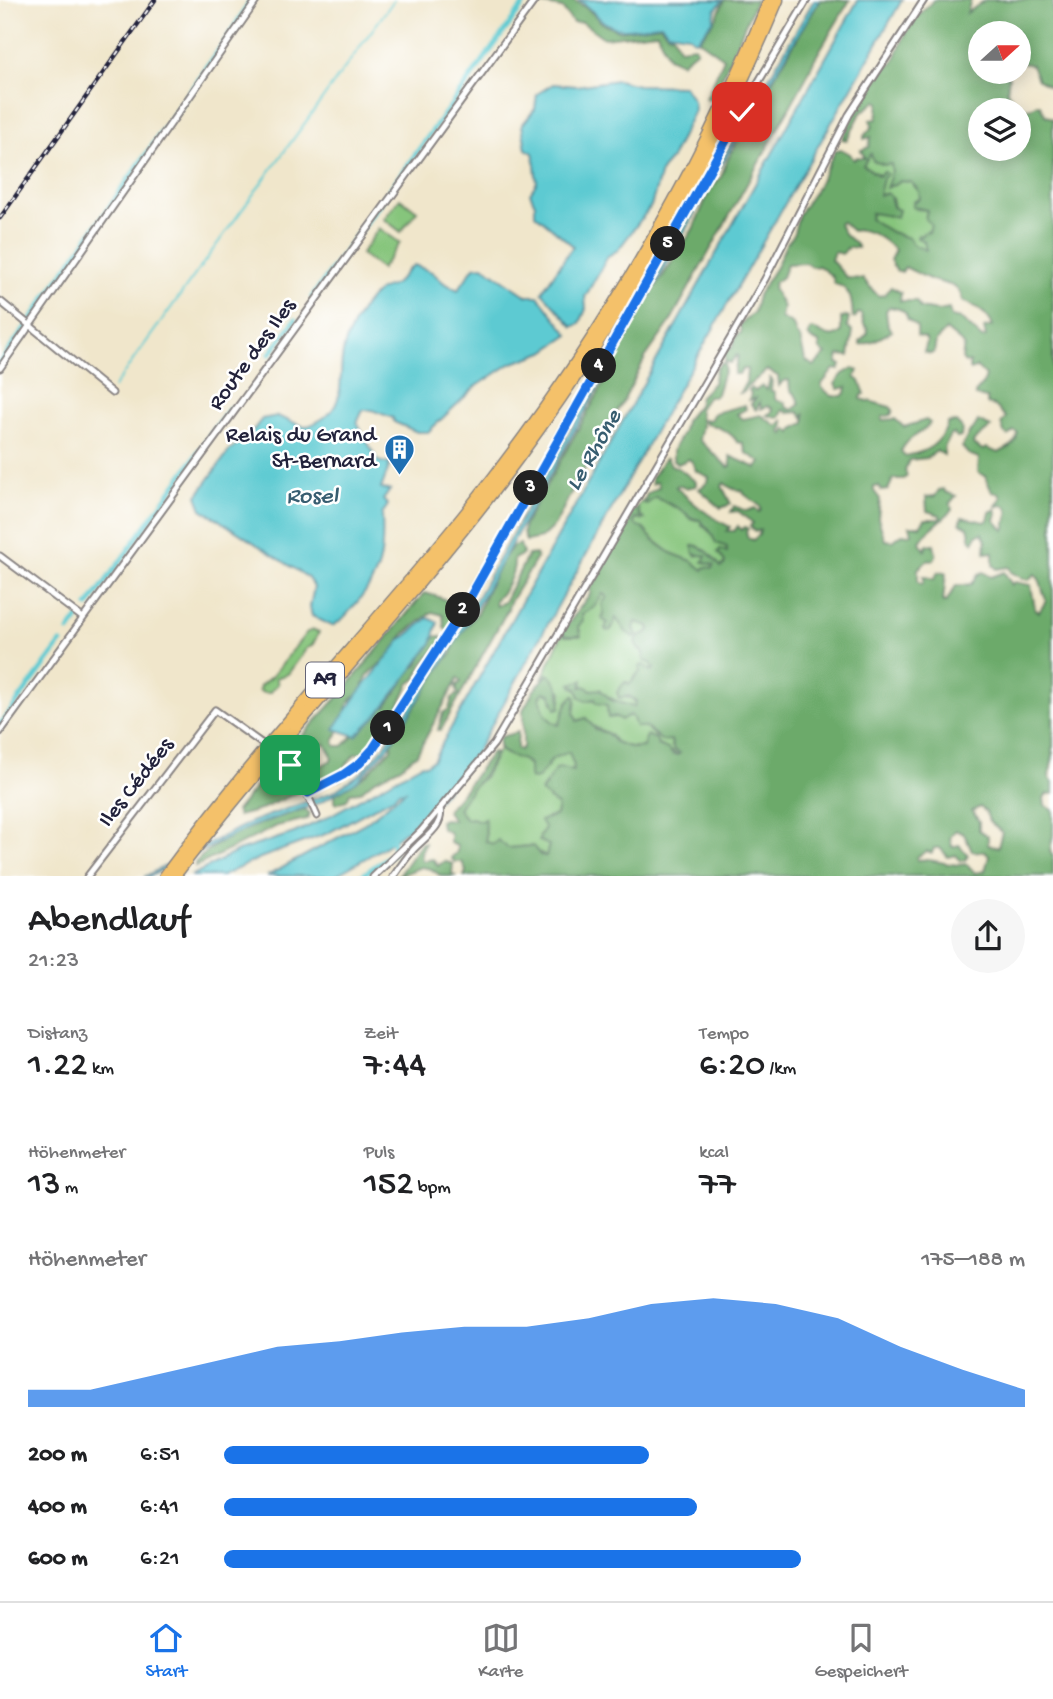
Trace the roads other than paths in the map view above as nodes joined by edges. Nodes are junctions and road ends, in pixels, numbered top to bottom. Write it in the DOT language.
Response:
graph roads {
  1 [pos="257,0"];
  2 [pos="535,0"];
  3 [pos="769,0"];
  4 [pos="778,0"];
  5 [pos="807,0"];
  6 [pos="923,0"];
  7 [pos="0,301"];
  8 [pos="30,325"];
  9 [pos="0,368"];
  10 [pos="112,393"];
  11 [pos="0,556"];
  12 [pos="83,618"];
  13 [pos="0,732"];
  14 [pos="261,743"];
  15 [pos="280,757"];
  16 [pos="308,795"];
  17 [pos="440,808"];
  18 [pos="316,814"];
  19 [pos="168,875"];
  20 [pos="88,876"];
  21 [pos="374,876"];
  22 [pos="394,876"];
  1 -- 8 [label="street"];
  2 -- 12 [label="street, Route des Iles"];
  3 -- 19 [label="highway, A9"];
  4 -- 19 [label="highway, A9"];
  5 -- 16 [label="street"];
  6 -- 17 [label="street"];
  7 -- 8 [label="street"];
  8 -- 9 [label="street"];
  8 -- 10 [label="street"];
  11 -- 12 [label="street"];
  12 -- 13 [label="street, Route des Iles"];
  14 -- 20 [label="street, Iles Cédées"];
  15 -- 16 [label="street"];
  16 -- 18 [label="street"];
  17 -- 21 [label="street"];
  17 -- 22 [label="street"];
}
